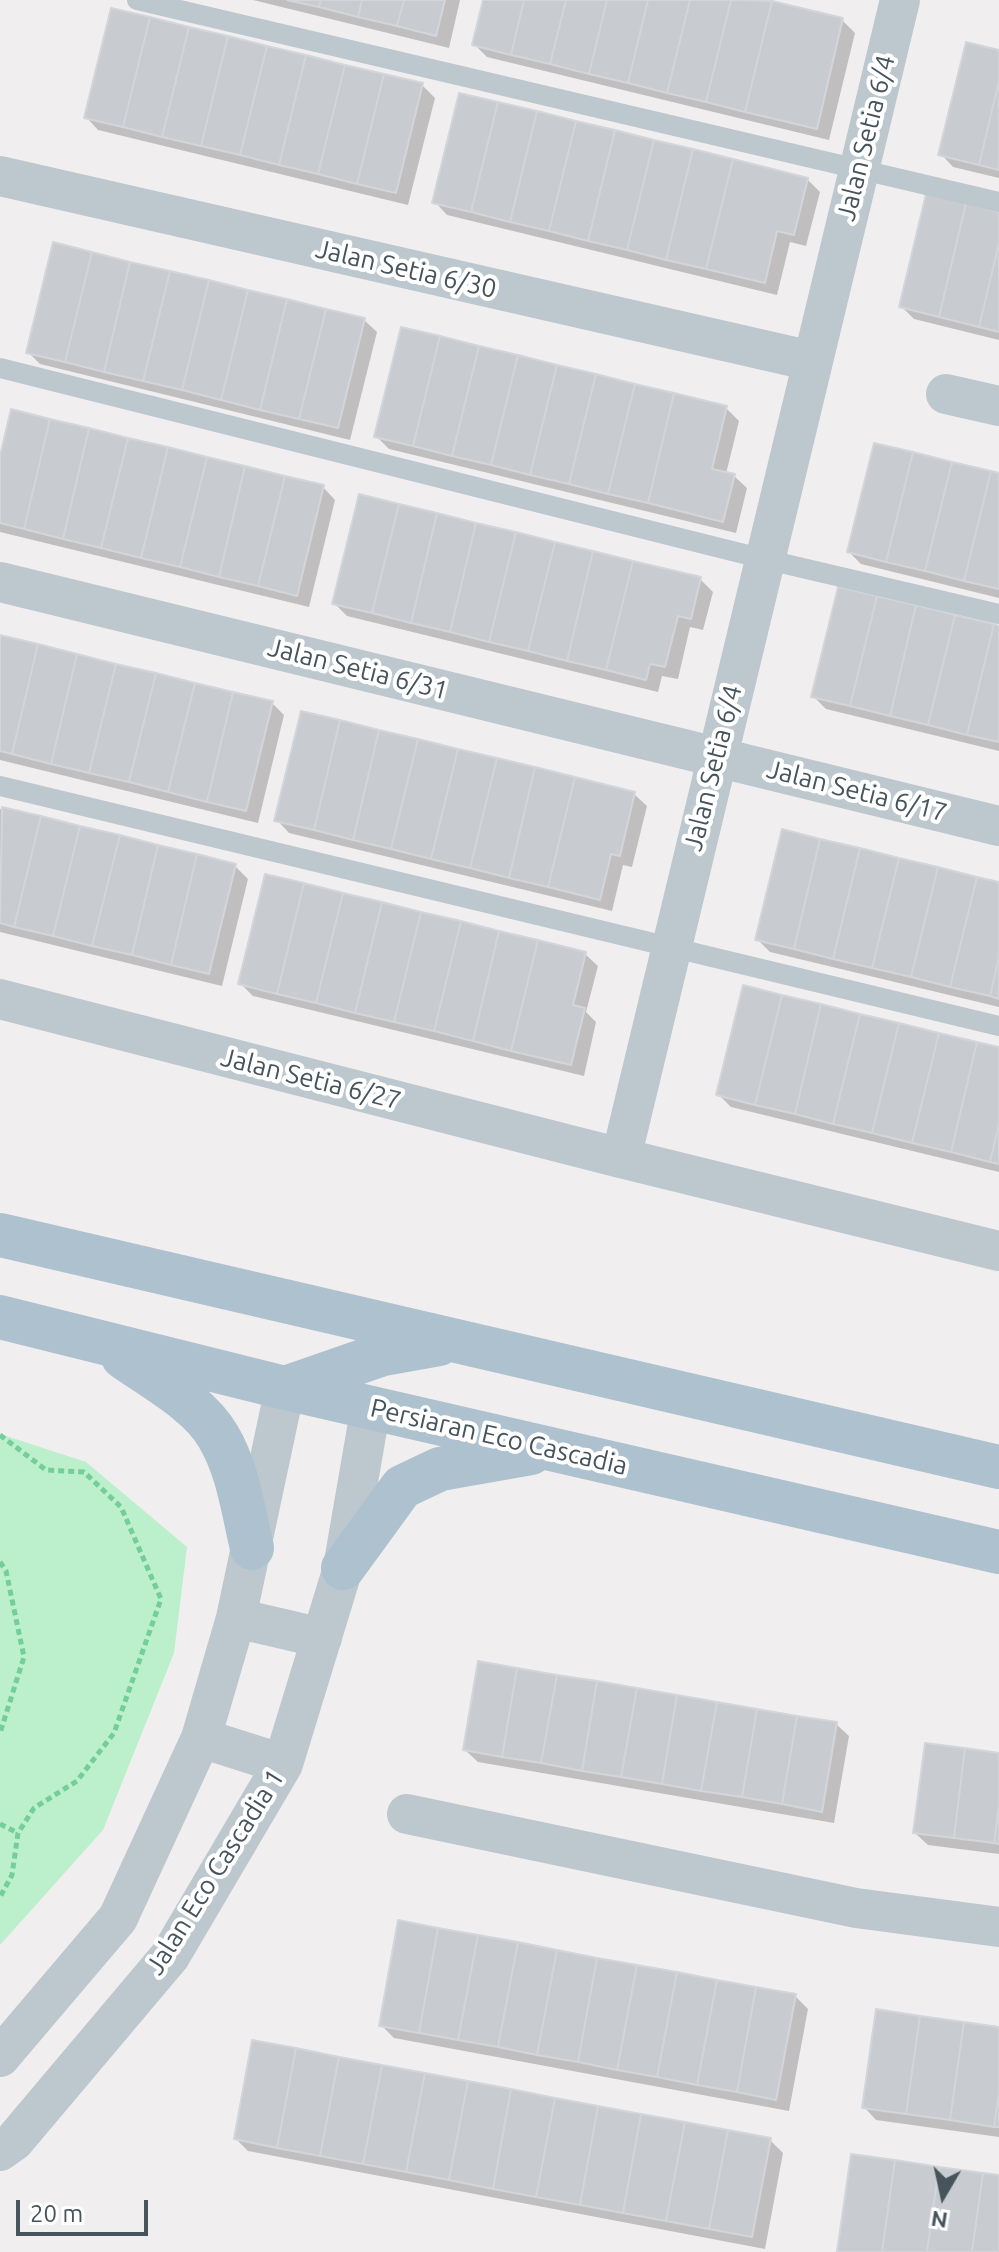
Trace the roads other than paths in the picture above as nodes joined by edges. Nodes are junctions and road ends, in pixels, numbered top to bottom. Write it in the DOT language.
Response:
graph roads {
  1 [pos="137,0"];
  2 [pos="900,0"];
  3 [pos="858,169"];
  4 [pos="0,176"];
  5 [pos="999,202"];
  6 [pos="812,361"];
  7 [pos="0,368"];
  8 [pos="946,394"];
  9 [pos="999,406"];
  10 [pos="764,559"];
  11 [pos="0,582"];
  12 [pos="999,614"];
  13 [pos="716,756"];
  14 [pos="0,786"];
  15 [pos="999,826"];
  16 [pos="670,947"];
  17 [pos="0,999"];
  18 [pos="999,1026"];
  19 [pos="621,1158"];
  20 [pos="0,1235"];
  21 [pos="999,1251"];
  22 [pos="226,1286"];
  23 [pos="0,1317"];
  24 [pos="100,1342"];
  25 [pos="513,1353"];
  26 [pos="344,1366"];
  27 [pos="285,1388"];
  28 [pos="371,1406"];
  29 [pos="561,1452"];
  30 [pos="999,1467"];
  31 [pos="252,1548"];
  32 [pos="999,1552"];
  33 [pos="343,1568"];
  34 [pos="236,1618"];
  35 [pos="322,1638"];
  36 [pos="201,1738"];
  37 [pos="283,1764"];
  38 [pos="407,1814"];
  39 [pos="999,1927"];
  40 [pos="0,2057"];
  41 [pos="0,2151"];
  1 -- 3 [label="lane"];
  2 -- 3 [label="street, Jalan Setia 6/4"];
  3 -- 5 [label="lane"];
  3 -- 6 [label="street, Jalan Setia 6/4"];
  4 -- 6 [label="street, Jalan Setia 6/30"];
  6 -- 10 [label="street, Jalan Setia 6/4"];
  7 -- 10 [label="lane"];
  8 -- 9 [label="street"];
  10 -- 12 [label="lane"];
  10 -- 13 [label="street, Jalan Setia 6/4"];
  11 -- 13 [label="street, Jalan Setia 6/31"];
  13 -- 15 [label="street, Jalan Setia 6/17"];
  13 -- 16 [label="street, Jalan Setia 6/4"];
  14 -- 16 [label="lane"];
  16 -- 18 [label="lane"];
  16 -- 19 [label="street, Jalan Setia 6/4"];
  17 -- 19 [label="street, Jalan Setia 6/27"];
  19 -- 21 [label="street"];
  20 -- 22 [label="main road"];
  22 -- 25 [label="main road"];
  22 -- 26 [label="main road"];
  23 -- 24 [label="main road, Persiaran Eco Cascadia"];
  24 -- 27 [label="main road, Persiaran Eco Cascadia"];
  24 -- 31 [label="main road"];
  25 -- 26 [label="main road"];
  25 -- 30 [label="main road"];
  26 -- 27 [label="main road"];
  26 -- 28 [label="main road"];
  27 -- 28 [label="main road, Persiaran Eco Cascadia"];
  27 -- 31 [label="street"];
  28 -- 29 [label="main road, Persiaran Eco Cascadia"];
  28 -- 33 [label="street, Jalan Eco Cascadia 1"];
  29 -- 32 [label="main road, Persiaran Eco Cascadia"];
  29 -- 33 [label="main road"];
  31 -- 34 [label="street"];
  33 -- 35 [label="street, Jalan Eco Cascadia 1"];
  34 -- 35 [label="street"];
  34 -- 36 [label="street"];
  35 -- 37 [label="street, Jalan Eco Cascadia 1"];
  36 -- 37 [label="street"];
  36 -- 40 [label="street"];
  37 -- 41 [label="street, Jalan Eco Cascadia 1"];
  38 -- 39 [label="street"];
}
